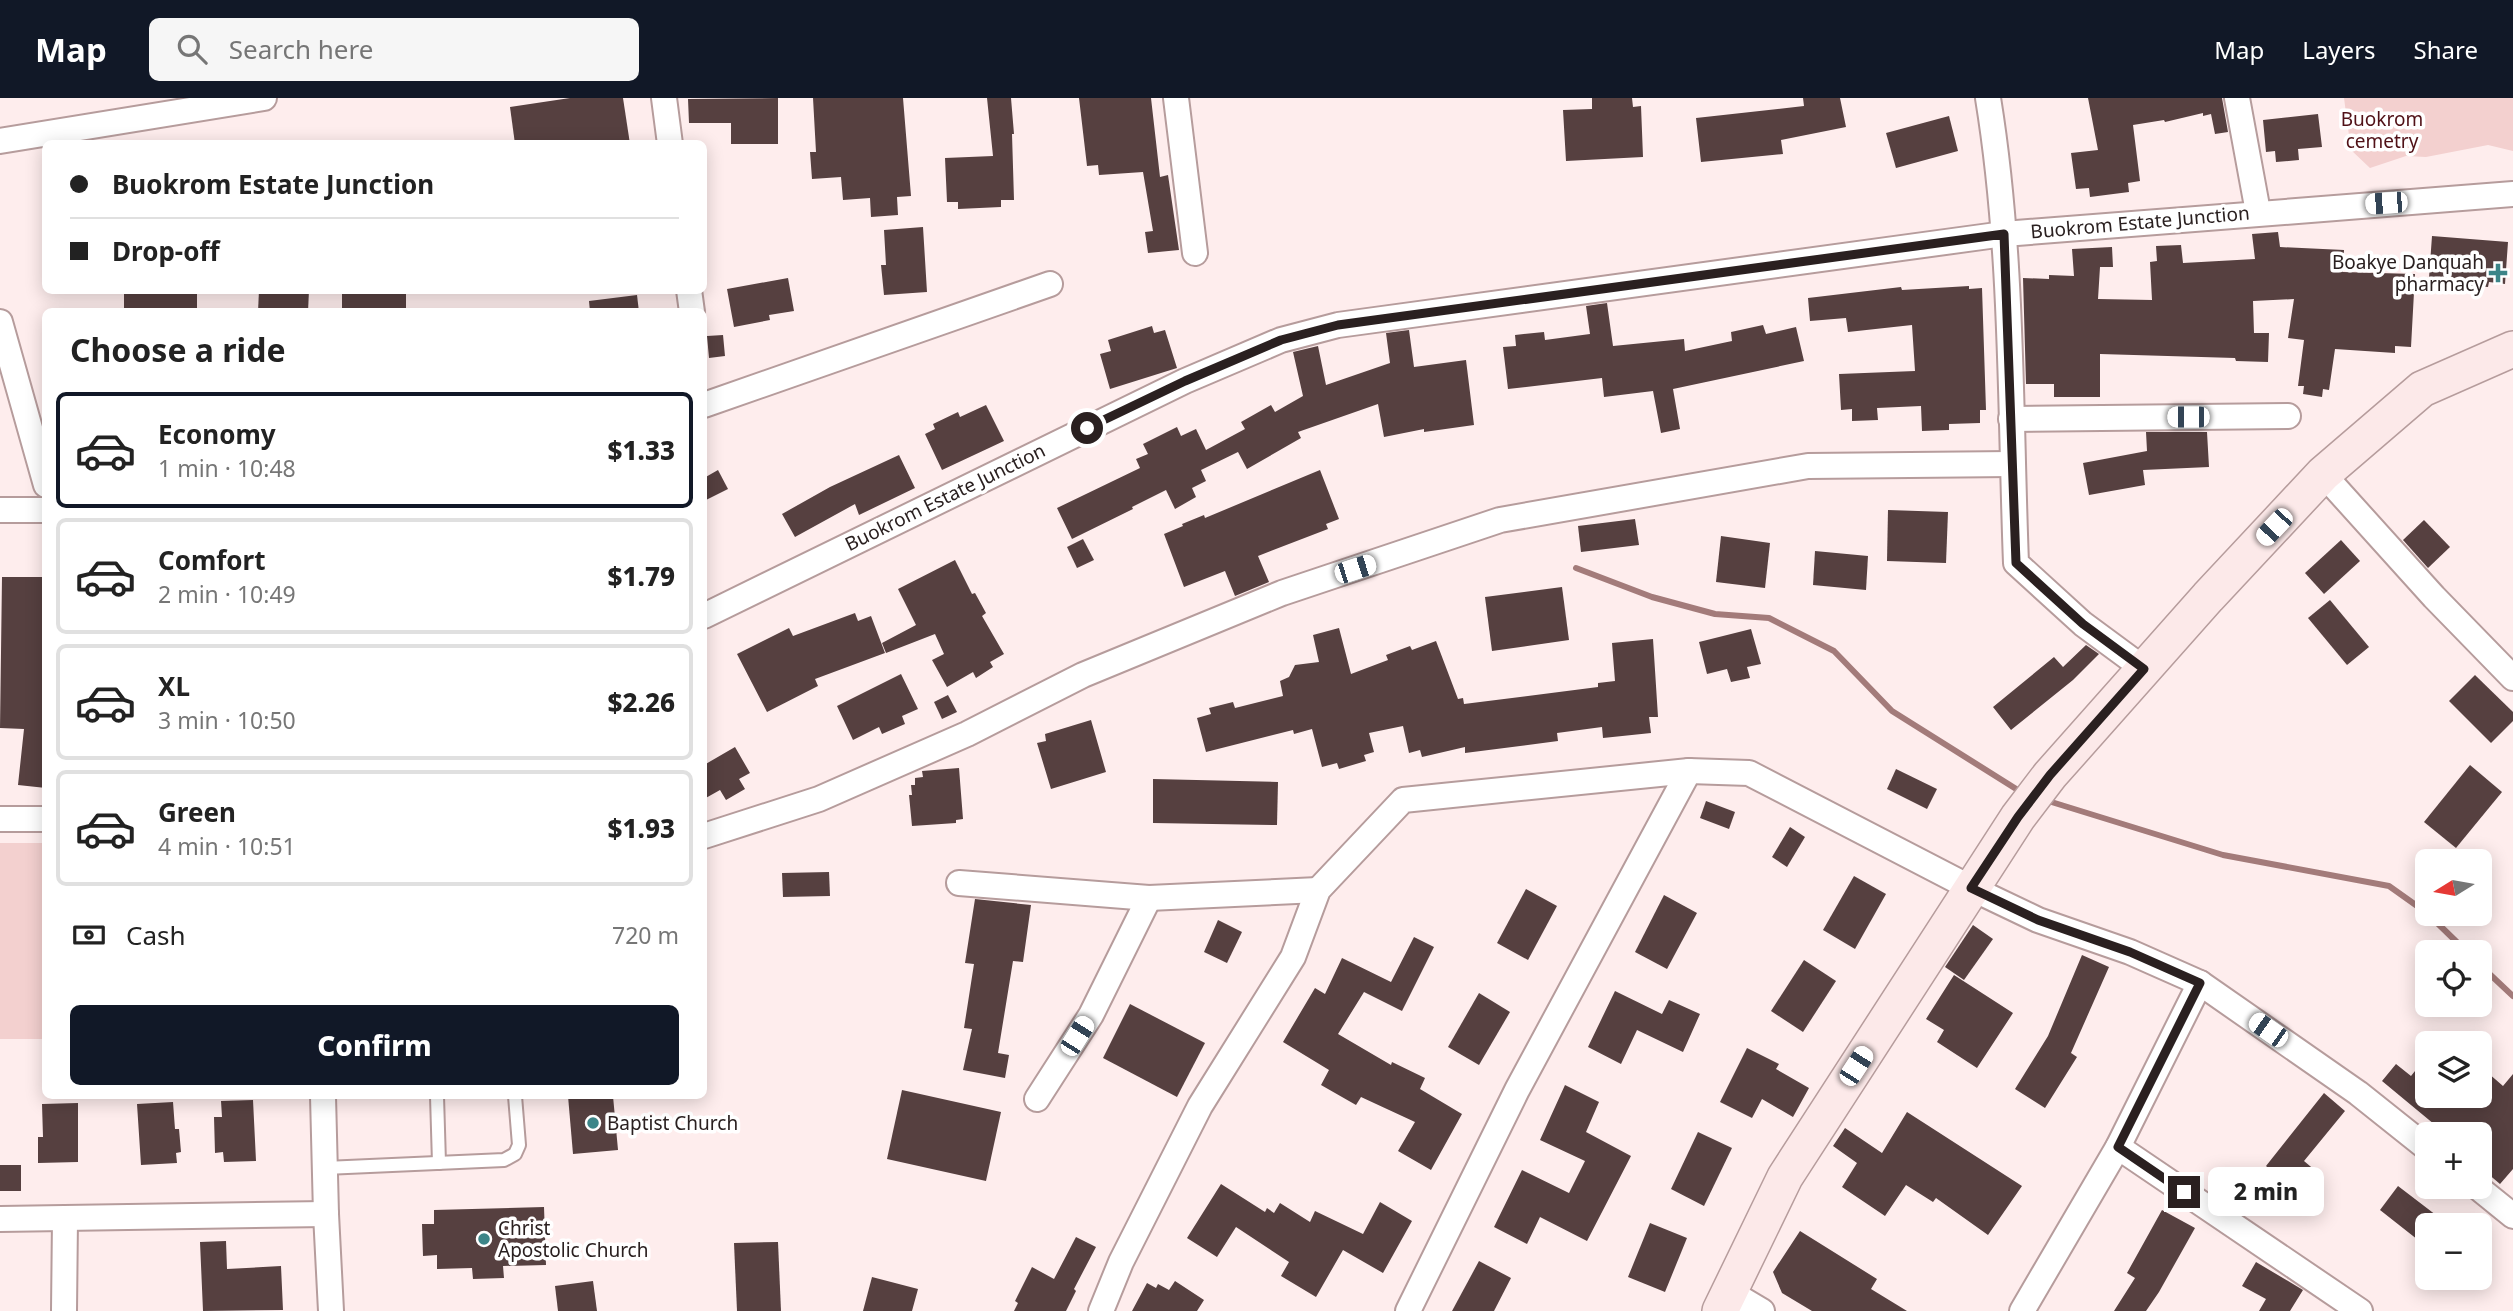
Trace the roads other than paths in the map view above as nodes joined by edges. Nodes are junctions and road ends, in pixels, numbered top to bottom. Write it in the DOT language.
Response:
graph roads {
  1 [pos="264,98"];
  2 [pos="664,98"];
  3 [pos="1176,98"];
  4 [pos="1988,98"];
  5 [pos="2238,98"];
  6 [pos="669,140"];
  7 [pos="0,141"];
  8 [pos="2513,194"];
  9 [pos="2258,212"];
  10 [pos="2004,234"];
  11 [pos="1195,253"];
  12 [pos="1050,284"];
  13 [pos="0,323"];
  14 [pos="2513,349"];
  15 [pos="22,397"];
  16 [pos="707,402"];
  17 [pos="2288,416"];
  18 [pos="2011,419"];
  19 [pos="2012,464"];
  20 [pos="42,470"];
  21 [pos="2323,474"];
  22 [pos="0,510"];
  23 [pos="42,510"];
  24 [pos="707,615"];
  25 [pos="2144,669"];
  26 [pos="2513,678"];
  27 [pos="1689,771"];
  28 [pos="0,819"];
  29 [pos="42,819"];
  30 [pos="707,835"];
  31 [pos="959,883"];
  32 [pos="1971,888"];
  33 [pos="1318,890"];
  34 [pos="1149,898"];
  35 [pos="2200,983"];
  36 [pos="323,1099"];
  37 [pos="437,1099"];
  38 [pos="515,1099"];
  39 [pos="1037,1099"];
  40 [pos="2415,1138"];
  41 [pos="2118,1147"];
  42 [pos="439,1163"];
  43 [pos="325,1168"];
  44 [pos="2492,1199"];
  45 [pos="326,1214"];
  46 [pos="2513,1216"];
  47 [pos="0,1219"];
  48 [pos="65,1219"];
  49 [pos="1725,1301"];
  50 [pos="64,1311"];
  51 [pos="331,1311"];
  52 [pos="1101,1311"];
  53 [pos="1408,1311"];
  54 [pos="1762,1311"];
  55 [pos="2022,1311"];
  56 [pos="2360,1311"];
  1 -- 7 [label="street"];
  2 -- 6 [label="street"];
  3 -- 11 [label="street"];
  4 -- 10 [label="street"];
  5 -- 9 [label="street"];
  8 -- 9 [label="street, Buokrom Estate Junction"];
  9 -- 10 [label="street, Buokrom Estate Junction"];
  10 -- 18 [label="street"];
  10 -- 24 [label="street, Buokrom Estate Junction"];
  12 -- 16 [label="street"];
  13 -- 15 [label="street"];
  14 -- 21 [label="street"];
  15 -- 20 [label="street"];
  17 -- 18 [label="street"];
  18 -- 19 [label="street"];
  19 -- 25 [label="street"];
  19 -- 30 [label="street"];
  21 -- 25 [label="street"];
  21 -- 26 [label="street"];
  22 -- 23 [label="street"];
  25 -- 32 [label="street"];
  27 -- 32 [label="street"];
  27 -- 33 [label="street"];
  27 -- 53 [label="street"];
  28 -- 29 [label="street"];
  31 -- 34 [label="street"];
  32 -- 35 [label="street"];
  32 -- 49 [label="street"];
  33 -- 34 [label="street"];
  33 -- 52 [label="street"];
  34 -- 39 [label="street"];
  35 -- 40 [label="street"];
  35 -- 41 [label="street"];
  36 -- 43 [label="street"];
  37 -- 42 [label="lane"];
  38 -- 42 [label="lane"];
  41 -- 55 [label="street"];
  41 -- 56 [label="street"];
  42 -- 43 [label="lane"];
  43 -- 45 [label="street"];
  44 -- 46 [label="street"];
  45 -- 48 [label="street"];
  45 -- 51 [label="street"];
  47 -- 48 [label="street"];
  48 -- 50 [label="street"];
  49 -- 54 [label="street"];
}
